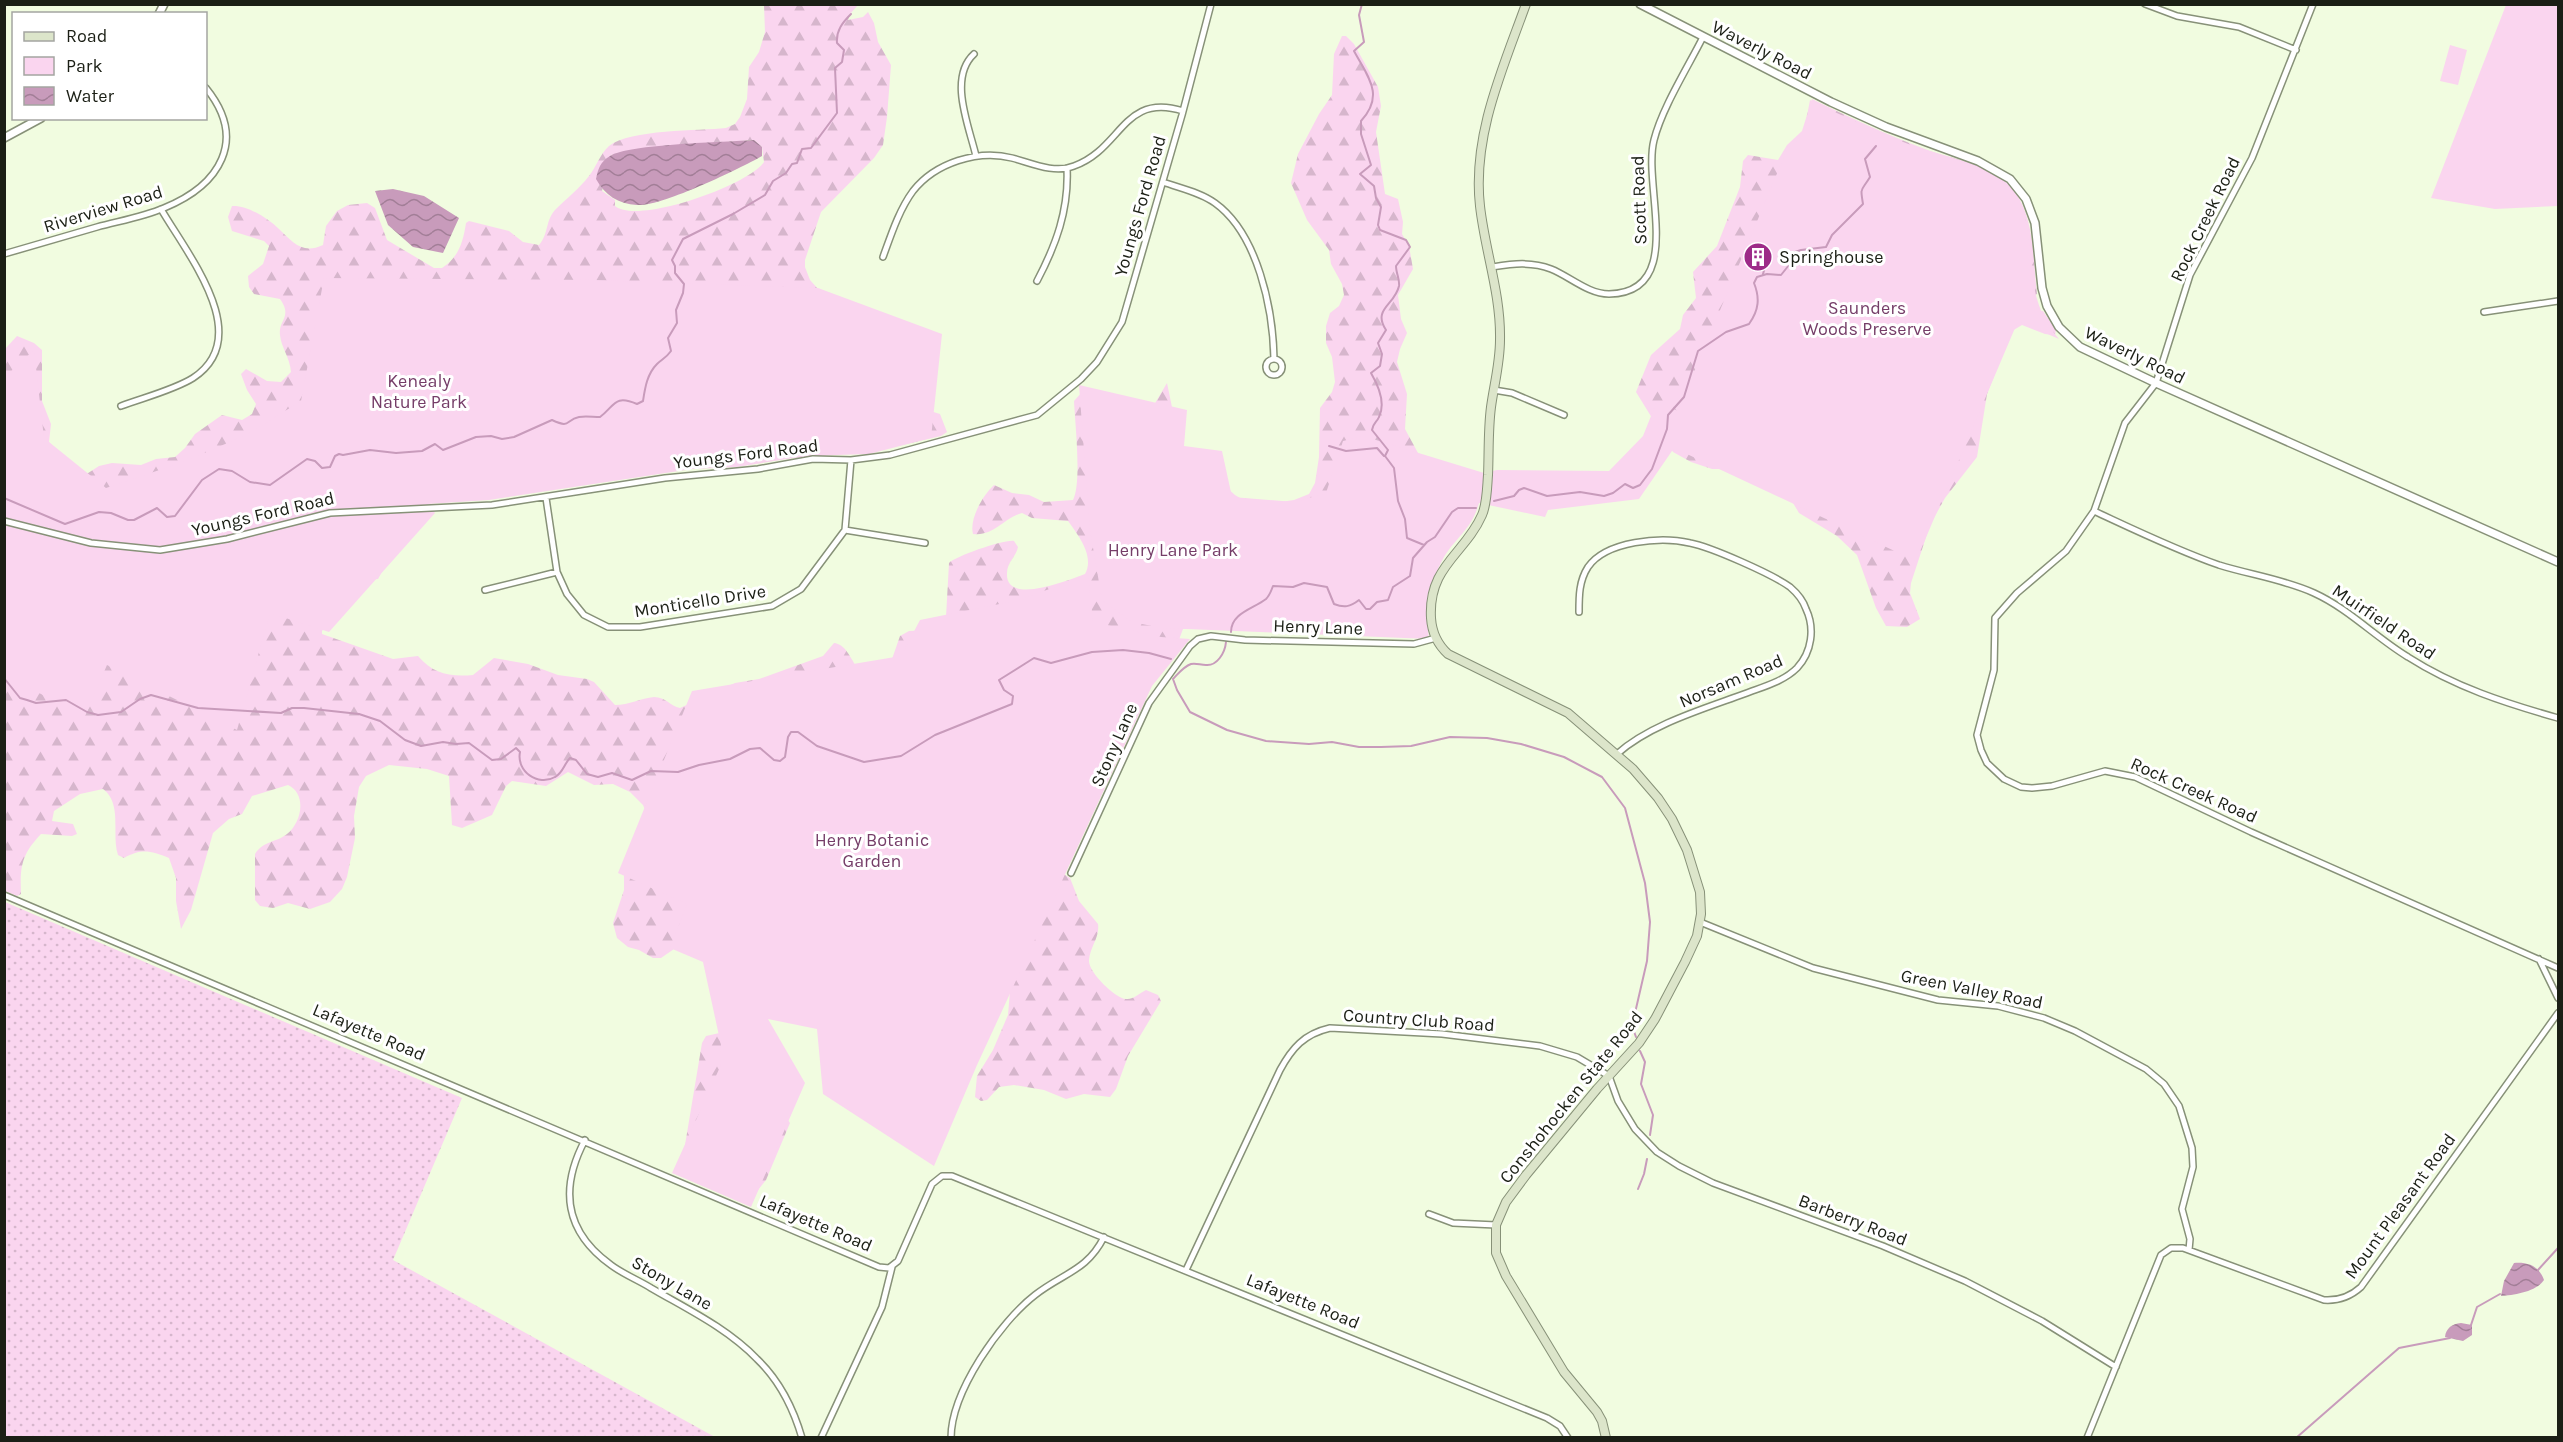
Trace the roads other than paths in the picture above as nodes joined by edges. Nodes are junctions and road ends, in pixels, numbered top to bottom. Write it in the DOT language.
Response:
graph roads {
  1 [pos="1211,4"];
  2 [pos="1526,4"];
  3 [pos="1640,4"];
  4 [pos="2145,4"];
  5 [pos="2313,4"];
  6 [pos="1703,37"];
  7 [pos="2296,50"];
  8 [pos="974,54"];
  9 [pos="207,89"];
  10 [pos="1184,111"];
  11 [pos="38,120"];
  12 [pos="4,138"];
  13 [pos="976,156"];
  14 [pos="1067,168"];
  15 [pos="1163,182"];
  16 [pos="161,209"];
  17 [pos="4,254"];
  18 [pos="883,257"];
  19 [pos="1492,267"];
  20 [pos="1037,281"];
  21 [pos="2559,301"];
  22 [pos="2484,312"];
  23 [pos="1274,359"];
  24 [pos="2156,384"];
  25 [pos="1494,390"];
  26 [pos="121,406"];
  27 [pos="1564,415"];
  28 [pos="851,460"];
  29 [pos="546,498"];
  30 [pos="2094,511"];
  31 [pos="4,521"];
  32 [pos="844,530"];
  33 [pos="925,543"];
  34 [pos="2559,562"];
  35 [pos="557,572"];
  36 [pos="485,590"];
  37 [pos="1579,612"];
  38 [pos="1436,638"];
  39 [pos="1198,639"];
  40 [pos="2559,718"];
  41 [pos="1617,754"];
  42 [pos="1071,873"];
  43 [pos="4,895"];
  44 [pos="1700,922"];
  45 [pos="2539,959"];
  46 [pos="2559,968"];
  47 [pos="2559,998"];
  48 [pos="2559,1014"];
  49 [pos="1609,1076"];
  50 [pos="585,1140"];
  51 [pos="1429,1214"];
  52 [pos="1496,1225"];
  53 [pos="1104,1237"];
  54 [pos="2189,1250"];
  55 [pos="892,1266"];
  56 [pos="1186,1270"];
  57 [pos="2116,1367"];
  58 [pos="802,1437"];
  59 [pos="821,1437"];
  60 [pos="951,1437"];
  61 [pos="1568,1437"];
  62 [pos="1606,1437"];
  63 [pos="2087,1437"];
  1 -- 10 [label="street, Youngs Ford Road"];
  2 -- 19 [label="main road"];
  3 -- 6 [label="street, Waverly Road"];
  4 -- 7 [label="street"];
  5 -- 7 [label="street, Rock Creek Road"];
  6 -- 19 [label="street, Scott Road"];
  6 -- 24 [label="street, Waverly Road"];
  7 -- 24 [label="street, Rock Creek Road"];
  8 -- 13 [label="street"];
  9 -- 16 [label="street, Riverview Road"];
  10 -- 14 [label="street"];
  10 -- 15 [label="street, Youngs Ford Road"];
  11 -- 12 [label="street"];
  13 -- 14 [label="street"];
  13 -- 18 [label="street"];
  14 -- 20 [label="street"];
  15 -- 23 [label="street"];
  15 -- 28 [label="street, Youngs Ford Road"];
  16 -- 17 [label="street, Riverview Road"];
  16 -- 26 [label="street"];
  19 -- 25 [label="main road"];
  21 -- 22 [label="street"];
  24 -- 30 [label="street, Rock Creek Road"];
  24 -- 34 [label="street, Waverly Road"];
  25 -- 27 [label="street"];
  25 -- 38 [label="main road"];
  28 -- 29 [label="street, Youngs Ford Road"];
  28 -- 32 [label="street, Monticello Drive"];
  29 -- 31 [label="street, Youngs Ford Road"];
  29 -- 35 [label="street, Monticello Drive"];
  30 -- 40 [label="street, Muirfield Road"];
  30 -- 45 [label="street, Rock Creek Road"];
  32 -- 33 [label="street"];
  32 -- 35 [label="street, Monticello Drive"];
  35 -- 36 [label="street"];
  37 -- 41 [label="street, Norsam Road"];
  38 -- 39 [label="street, Henry Lane"];
  38 -- 41 [label="main road, Conshohocken State Road"];
  39 -- 42 [label="street, Stony Lane"];
  41 -- 44 [label="main road, Conshohocken State Road"];
  43 -- 50 [label="street, Lafayette Road"];
  44 -- 49 [label="main road, Conshohocken State Road"];
  44 -- 54 [label="street, Green Valley Road"];
  45 -- 46 [label="street, Rock Creek Road"];
  45 -- 47 [label="street"];
  48 -- 54 [label="street, Mount Pleasant Road"];
  49 -- 52 [label="main road, Conshohocken State Road"];
  49 -- 56 [label="street, Country Club Road"];
  49 -- 57 [label="street, Barberry Road"];
  50 -- 55 [label="street, Lafayette Road"];
  50 -- 58 [label="street, Stony Lane"];
  51 -- 52 [label="street"];
  52 -- 62 [label="main road, Conshohocken State Road"];
  53 -- 55 [label="street, Lafayette Road"];
  53 -- 56 [label="street, Lafayette Road"];
  53 -- 60 [label="street"];
  54 -- 57 [label="street"];
  55 -- 59 [label="street"];
  56 -- 61 [label="street, Lafayette Road"];
  57 -- 63 [label="street"];
}
